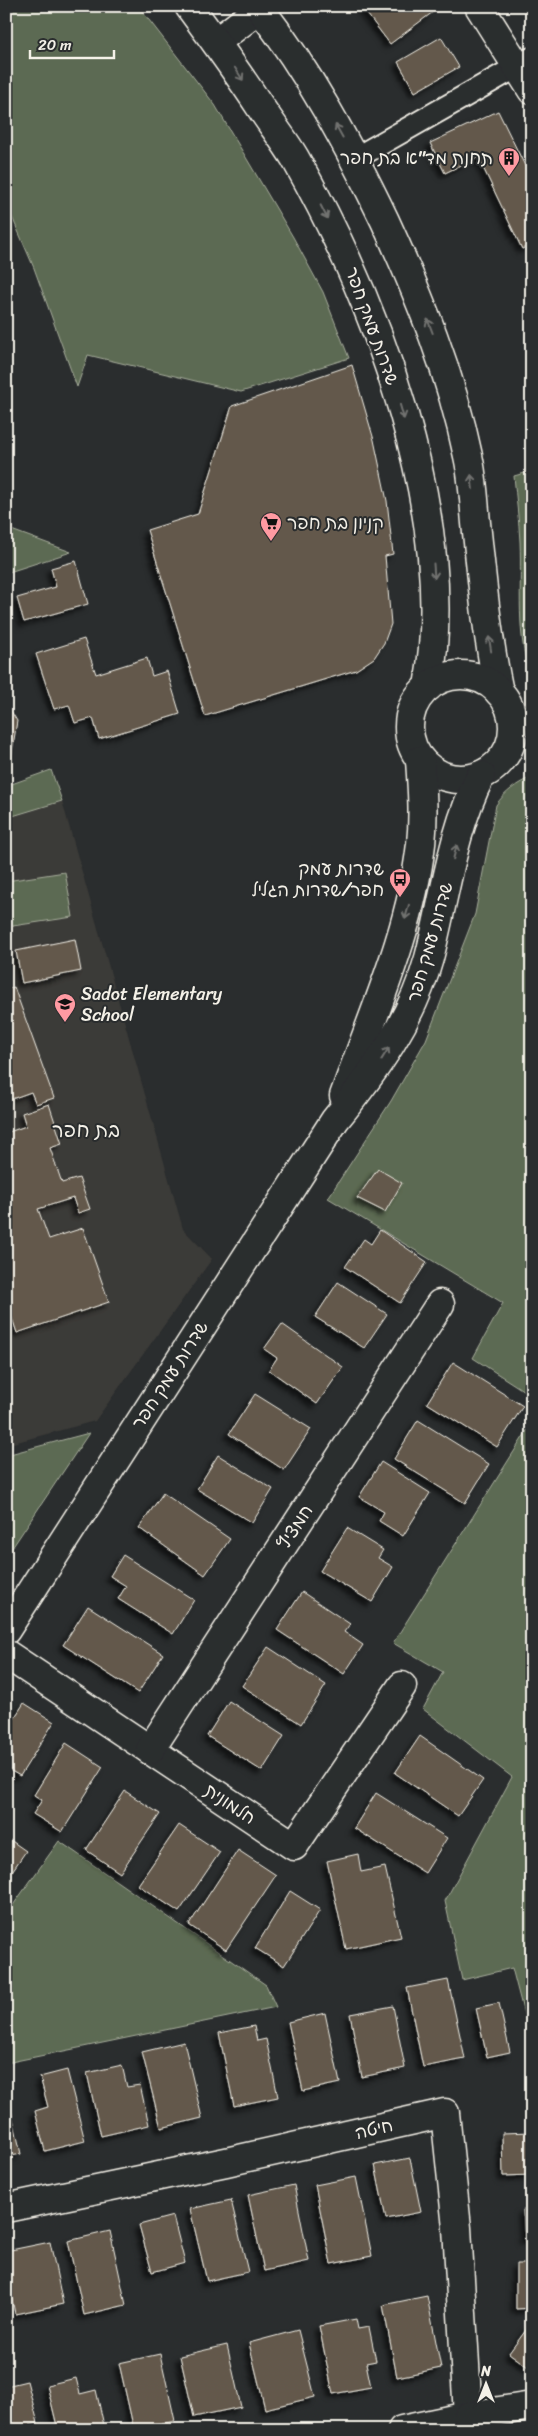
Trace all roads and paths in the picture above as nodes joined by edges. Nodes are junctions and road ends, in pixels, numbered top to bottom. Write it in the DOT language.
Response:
graph roads {
  1 [pos="189,6"];
  2 [pos="479,6"];
  3 [pos="260,7"];
  4 [pos="216,42"];
  5 [pos="525,62"];
  6 [pos="532,90"];
  7 [pos="354,159"];
  8 [pos="428,687"];
  9 [pos="514,710"];
  10 [pos="532,746"];
  11 [pos="505,754"];
  12 [pos="420,760"];
  13 [pos="481,776"];
  14 [pos="335,1120"];
  15 [pos="440,1304"];
  16 [pos="6,1630"];
  17 [pos="6,1654"];
  18 [pos="402,1686"];
  19 [pos="150,1750"];
  20 [pos="6,2208"];
  21 [pos="532,2406"];
  22 [pos="468,2416"];
  23 [pos="402,2430"];
  1 -- 4 [label="street, שדרות עמק חפר"];
  2 -- 5 [label="street"];
  3 -- 4 [label="street"];
  7 -- 3 [label="street, one-way"];
  4 -- 8 [label="street, שדרות עמק חפר, one-way"];
  5 -- 6 [label="street"];
  5 -- 7 [label="street"];
  9 -- 7 [label="street, one-way"];
  8 -- 9 [label="street"];
  8 -- 12 [label="street"];
  9 -- 11 [label="street"];
  10 -- 11 [label="street"];
  11 -- 13 [label="street"];
  12 -- 13 [label="street"];
  12 -- 14 [label="street, שדרות עמק חפר, one-way"];
  14 -- 13 [label="street, שדרות עמק חפר, one-way"];
  14 -- 16 [label="street, שדרות עמק חפר"];
  15 -- 19 [label="street, חמציץ"];
  17 -- 19 [label="street, חלמונית"];
  18 -- 19 [label="street, חלמונית"];
  20 -- 22 [label="street, חיטה"];
  21 -- 22 [label="street"];
  22 -- 23 [label="street"];
}
